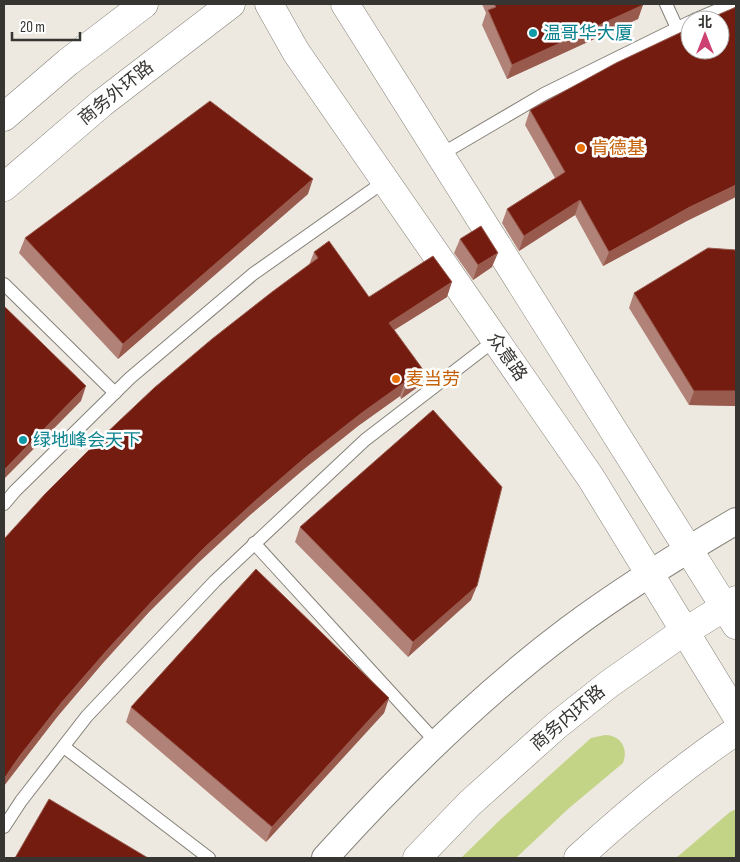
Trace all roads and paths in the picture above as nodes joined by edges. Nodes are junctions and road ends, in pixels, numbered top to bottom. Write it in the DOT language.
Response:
graph roads {
  1 [pos="144,4"];
  2 [pos="231,4"];
  3 [pos="269,4"];
  4 [pos="345,4"];
  5 [pos="666,4"];
  6 [pos="732,4"];
  7 [pos="718,10"];
  8 [pos="680,27"];
  9 [pos="677,28"];
  10 [pos="4,117"];
  11 [pos="440,155"];
  12 [pos="385,182"];
  13 [pos="4,187"];
  14 [pos="4,284"];
  15 [pos="495,340"];
  16 [pos="115,393"];
  17 [pos="4,504"];
  18 [pos="736,521"];
  19 [pos="254,543"];
  20 [pos="688,549"];
  21 [pos="649,573"];
  22 [pos="732,611"];
  23 [pos="685,631"];
  24 [pos="736,715"];
  25 [pos="736,731"];
  26 [pos="436,742"];
  27 [pos="64,747"];
  28 [pos="4,827"];
  29 [pos="209,858"];
  30 [pos="325,858"];
  31 [pos="417,858"];
  32 [pos="578,858"];
  1 -- 10 [label="main road"];
  2 -- 13 [label="main road, 商务外环路"];
  3 -- 12 [label="main road, 众意路"];
  4 -- 11 [label="main road"];
  5 -- 9 [label="lane"];
  6 -- 7 [label="lane"];
  8 -- 9 [label="lane"];
  9 -- 11 [label="lane"];
  11 -- 20 [label="main road"];
  12 -- 15 [label="main road, 众意路"];
  12 -- 16 [label="lane"];
  14 -- 16 [label="lane"];
  15 -- 19 [label="lane"];
  15 -- 21 [label="main road, 众意路"];
  16 -- 17 [label="lane"];
  18 -- 20 [label="street"];
  19 -- 26 [label="lane"];
  19 -- 27 [label="lane"];
  20 -- 21 [label="street"];
  20 -- 22 [label="main road"];
  21 -- 23 [label="main road, 众意路"];
  21 -- 26 [label="street"];
  22 -- 23 [label="main road, 商务内环路"];
  23 -- 24 [label="main road, 众意路"];
  23 -- 31 [label="main road, 商务内环路"];
  25 -- 32 [label="main road"];
  26 -- 30 [label="street"];
  27 -- 28 [label="lane"];
  27 -- 29 [label="lane"];
}
